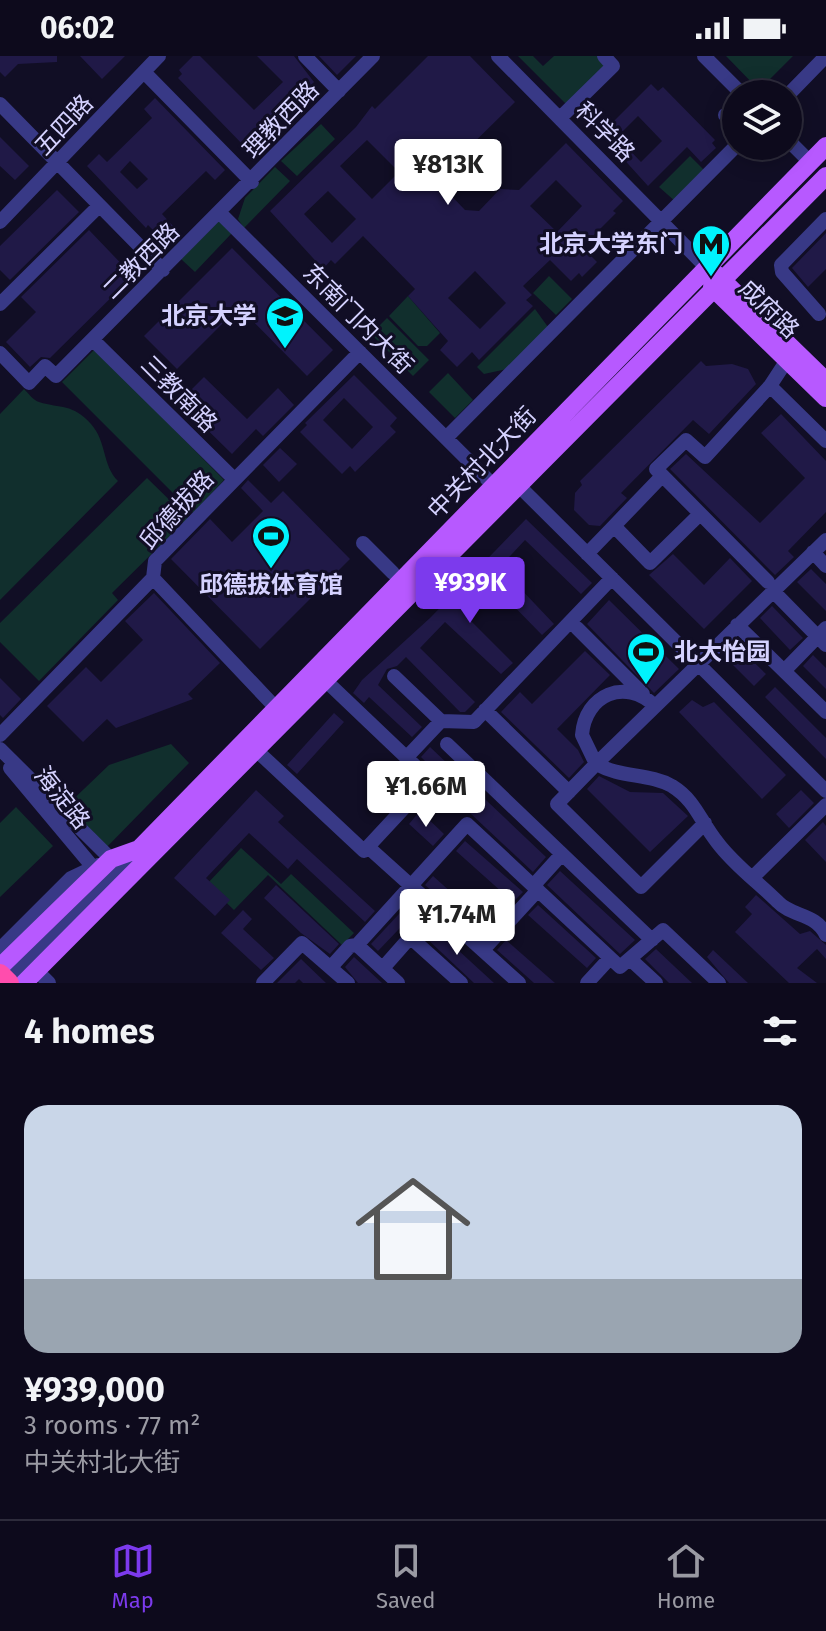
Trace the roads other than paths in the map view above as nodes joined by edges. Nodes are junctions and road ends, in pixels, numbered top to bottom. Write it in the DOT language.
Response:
graph roads {
  1 [pos="159,56"];
  2 [pos="305,56"];
  3 [pos="373,56"];
  4 [pos="498,56"];
  5 [pos="704,56"];
  6 [pos="826,56"];
  7 [pos="613,59"];
  8 [pos="144,72"];
  9 [pos="728,80"];
  10 [pos="802,81"];
  11 [pos="339,91"];
  12 [pos="0,104"];
  13 [pos="560,118"];
  14 [pos="826,146"];
  15 [pos="802,154"];
  16 [pos="722,160"];
  17 [pos="811,163"];
  18 [pos="58,165"];
  19 [pos="826,176"];
  20 [pos="252,182"];
  21 [pos="99,206"];
  22 [pos="221,214"];
  23 [pos="826,219"];
  24 [pos="660,220"];
  25 [pos="0,222"];
  26 [pos="707,268"];
  27 [pos="163,270"];
  28 [pos="718,283"];
  29 [pos="0,304"];
  30 [pos="819,314"];
  31 [pos="93,340"];
  32 [pos="360,352"];
  33 [pos="0,353"];
  34 [pos="787,360"];
  35 [pos="826,381"];
  36 [pos="770,386"];
  37 [pos="826,398"];
  38 [pos="446,438"];
  39 [pos="826,441"];
  40 [pos="662,476"];
  41 [pos="234,479"];
  42 [pos="493,485"];
  43 [pos="518,485"];
  44 [pos="700,514"];
  45 [pos="614,526"];
  46 [pos="826,540"];
  47 [pos="363,543"];
  48 [pos="813,552"];
  49 [pos="587,554"];
  50 [pos="826,566"];
  51 [pos="393,573"];
  52 [pos="153,578"];
  53 [pos="615,581"];
  54 [pos="770,586"];
  55 [pos="737,625"];
  56 [pos="577,628"];
  57 [pos="823,636"];
  58 [pos="698,663"];
  59 [pos="784,671"];
  60 [pos="394,676"];
  61 [pos="325,680"];
  62 [pos="652,703"];
  63 [pos="276,708"];
  64 [pos="826,712"];
  65 [pos="488,713"];
  66 [pos="441,721"];
  67 [pos="0,735"];
  68 [pos="447,744"];
  69 [pos="0,749"];
  70 [pos="255,749"];
  71 [pos="0,756"];
  72 [pos="406,758"];
  73 [pos="596,764"];
  74 [pos="826,791"];
  75 [pos="569,792"];
  76 [pos="826,805"];
  77 [pos="705,823"];
  78 [pos="368,847"];
  79 [pos="139,849"];
  80 [pos="562,854"];
  81 [pos="111,859"];
  82 [pos="92,866"];
  83 [pos="753,877"];
  84 [pos="411,885"];
  85 [pos="536,888"];
  86 [pos="436,908"];
  87 [pos="826,935"];
  88 [pos="410,937"];
  89 [pos="652,940"];
  90 [pos="357,945"];
  91 [pos="483,950"];
  92 [pos="610,958"];
  93 [pos="630,959"];
  94 [pos="16,965"];
  95 [pos="331,967"];
  96 [pos="383,968"];
  97 [pos="395,982"];
  98 [pos="263,983"];
  99 [pos="348,983"];
  100 [pos="461,983"];
  101 [pos="519,983"];
  102 [pos="587,983"];
  103 [pos="656,983"];
  104 [pos="719,983"];
  1 -- 8 [label="street, 五四路"];
  2 -- 11 [label="street"];
  3 -- 11 [label="street, 理教西路"];
  4 -- 13 [label="street, 科学路"];
  5 -- 9 [label="street"];
  6 -- 10 [label="street"];
  7 -- 13 [label="street"];
  8 -- 18 [label="street, 五四路"];
  8 -- 20 [label="street"];
  11 -- 20 [label="street, 理教西路"];
  12 -- 18 [label="street"];
  13 -- 24 [label="street, 科学路"];
  14 -- 17 [label="main road, 中关村北大街"];
  15 -- 17 [label="street"];
  16 -- 24 [label="street"];
  17 -- 26 [label="main road, 中关村北大街"];
  18 -- 21 [label="street"];
  18 -- 25 [label="street, 五四路"];
  19 -- 28 [label="main road, 中关村北大街"];
  20 -- 22 [label="street, 理教西路"];
  21 -- 27 [label="street"];
  21 -- 29 [label="street"];
  22 -- 27 [label="street, 二教西路"];
  22 -- 32 [label="street, 东南门内大街"];
  23 -- 30 [label="street"];
  24 -- 26 [label="street, 科学路"];
  24 -- 38 [label="street"];
  26 -- 28 [label="main road"];
  26 -- 42 [label="main road, 中关村北大街"];
  27 -- 31 [label="street, 二教西路"];
  28 -- 34 [label="main road, 成府路"];
  28 -- 35 [label="main road, 成府路"];
  28 -- 43 [label="main road, 中关村北大街"];
  31 -- 33 [label="street, 二教西路"];
  31 -- 41 [label="street, 三教南路"];
  32 -- 38 [label="street, 东南门内大街"];
  32 -- 41 [label="street, 邱德拔路"];
  34 -- 36 [label="street"];
  34 -- 37 [label="main road, 成府路"];
  36 -- 39 [label="street"];
  36 -- 40 [label="street"];
  38 -- 42 [label="street, 东南门内大街"];
  40 -- 44 [label="street"];
  40 -- 45 [label="street"];
  41 -- 52 [label="street, 邱德拔路"];
  42 -- 63 [label="main road, 中关村北大街"];
  43 -- 49 [label="street"];
  43 -- 61 [label="main road, 中关村北大街"];
  44 -- 45 [label="street"];
  44 -- 54 [label="street"];
  45 -- 49 [label="street"];
  46 -- 48 [label="street"];
  47 -- 51 [label="street"];
  48 -- 50 [label="street"];
  48 -- 54 [label="street"];
  49 -- 53 [label="street"];
  52 -- 63 [label="street"];
  52 -- 67 [label="street, 邱德拔路"];
  53 -- 56 [label="street"];
  53 -- 58 [label="street"];
  53 -- 65 [label="street"];
  54 -- 55 [label="street"];
  54 -- 57 [label="street"];
  55 -- 58 [label="street"];
  55 -- 59 [label="street"];
  56 -- 62 [label="street"];
  56 -- 65 [label="street"];
  57 -- 59 [label="street"];
  58 -- 62 [label="street"];
  58 -- 74 [label="street"];
  59 -- 64 [label="street"];
  60 -- 66 [label="street"];
  61 -- 70 [label="main road, 中关村北大街"];
  61 -- 72 [label="street"];
  62 -- 73 [label="street"];
  62 -- 73 [label="street"];
  63 -- 79 [label="main road, 中关村北大街"];
  65 -- 66 [label="street"];
  65 -- 75 [label="street"];
  66 -- 72 [label="street"];
  68 -- 80 [label="street"];
  69 -- 81 [label="street"];
  70 -- 78 [label="street"];
  70 -- 94 [label="main road, 中关村北大街"];
  71 -- 82 [label="street, 海淀路"];
  72 -- 78 [label="street"];
  73 -- 75 [label="street"];
  73 -- 77 [label="street"];
  75 -- 77 [label="street"];
  76 -- 83 [label="street"];
  77 -- 83 [label="street"];
  78 -- 84 [label="street"];
  79 -- 81 [label="main road, 中关村北大街"];
  79 -- 94 [label="street, 中关村北大街"];
  80 -- 85 [label="street"];
  80 -- 89 [label="street"];
  81 -- 82 [label="street, 中关村北大街"];
  81 -- 94 [label="main road, 中关村北大街"];
  82 -- 94 [label="street, 中关村北大街"];
  83 -- 87 [label="street"];
  84 -- 85 [label="street"];
  84 -- 86 [label="street"];
  84 -- 90 [label="street"];
  85 -- 91 [label="street"];
  85 -- 92 [label="street"];
  86 -- 88 [label="street"];
  86 -- 91 [label="street"];
  88 -- 96 [label="street"];
  88 -- 100 [label="street"];
  89 -- 93 [label="street"];
  89 -- 104 [label="street"];
  90 -- 95 [label="street"];
  90 -- 96 [label="street"];
  91 -- 101 [label="street"];
  92 -- 93 [label="street"];
  92 -- 102 [label="street"];
  93 -- 103 [label="street"];
  95 -- 98 [label="street"];
  95 -- 99 [label="street"];
  96 -- 97 [label="street"];
}
